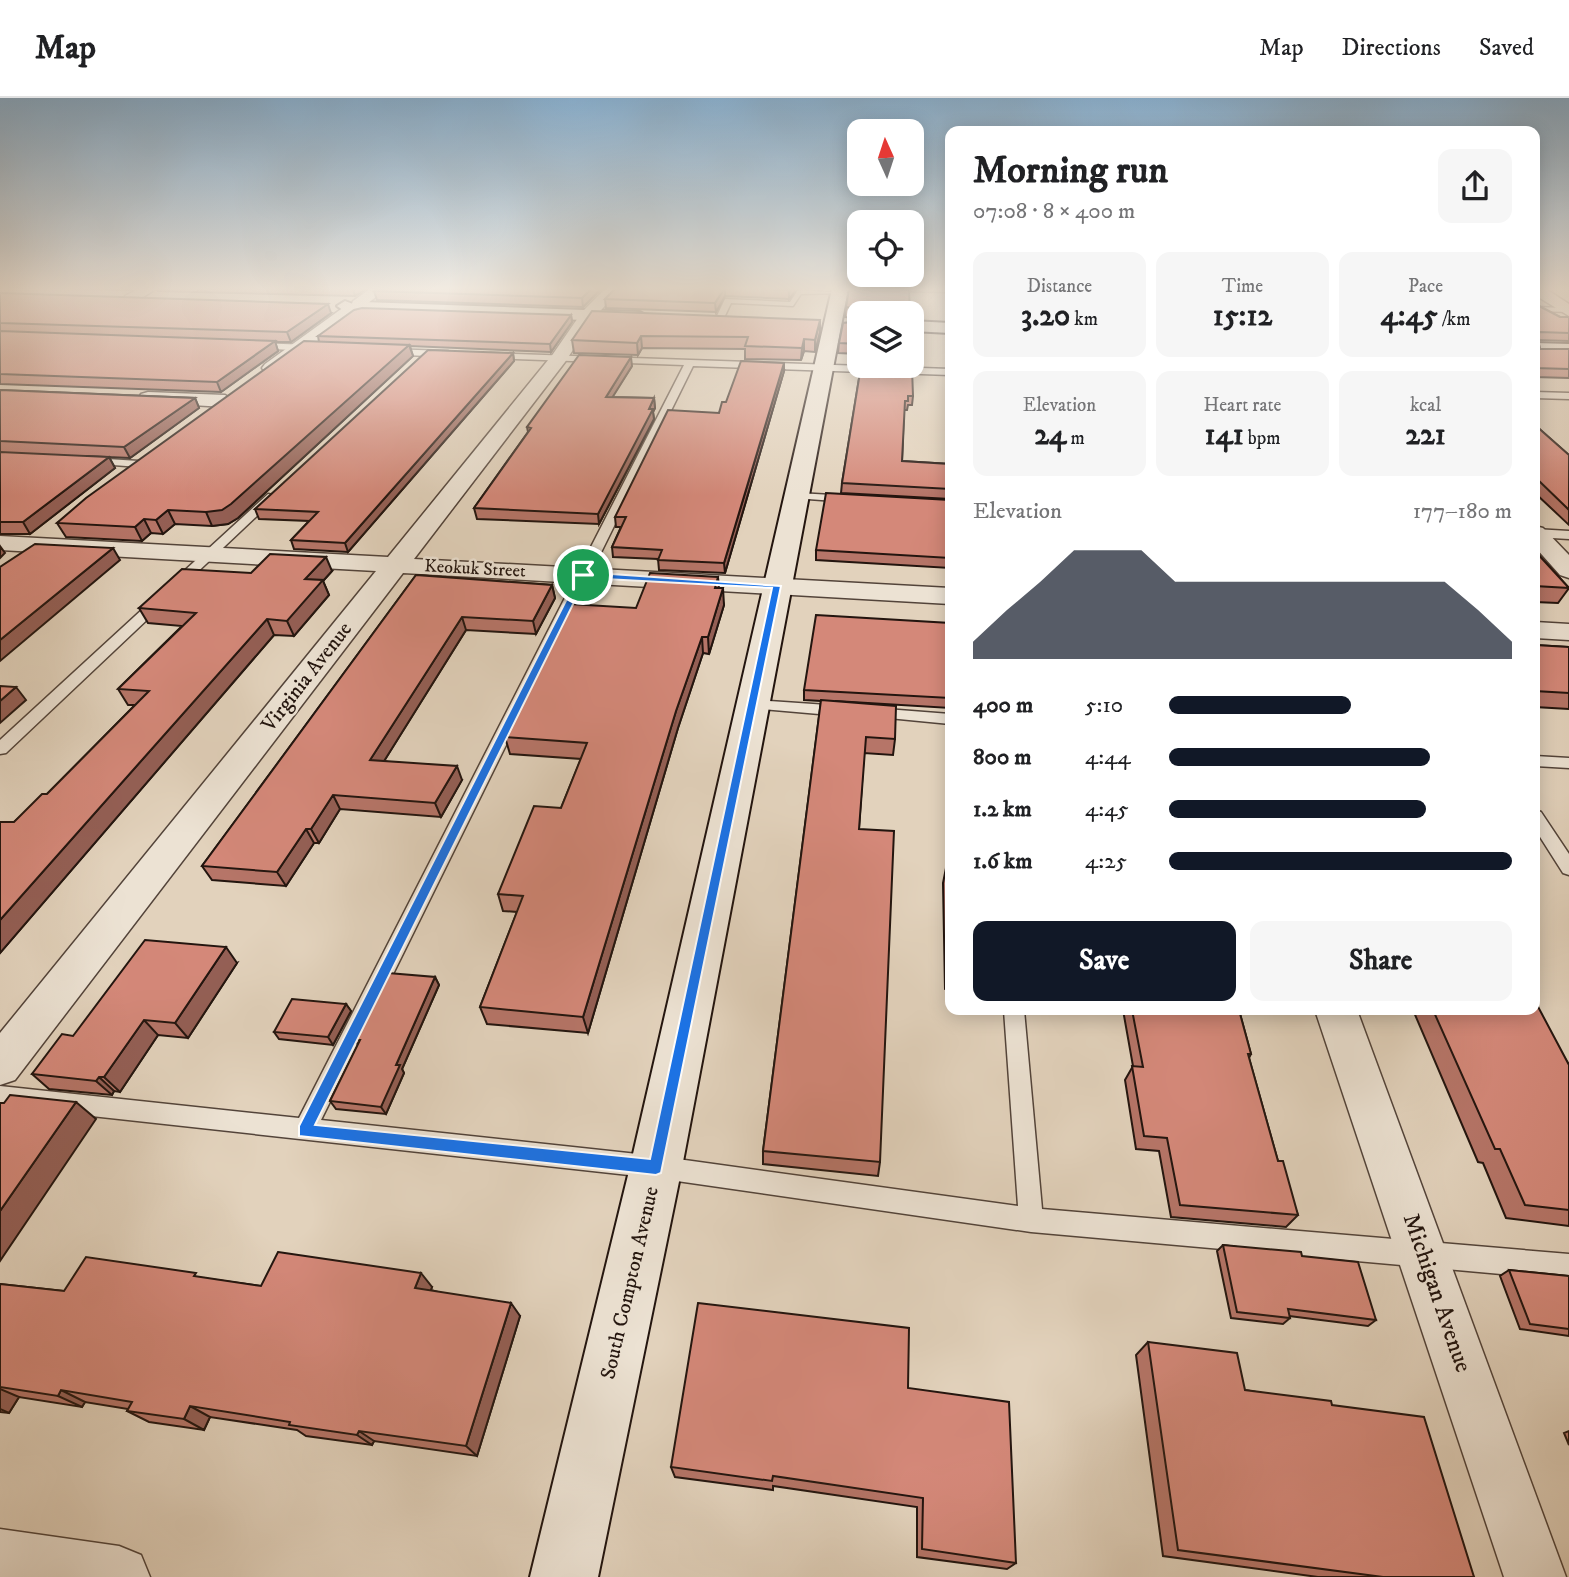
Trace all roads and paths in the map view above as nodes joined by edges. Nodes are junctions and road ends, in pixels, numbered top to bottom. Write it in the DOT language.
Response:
graph roads {
  1 [pos="284,358"];
  2 [pos="540,358"];
  3 [pos="826,358"];
  4 [pos="559,359"];
  5 [pos="690,362"];
  6 [pos="824,368"];
  7 [pos="945,372"];
  8 [pos="239,391"];
  9 [pos="1540,395"];
  10 [pos="1564,396"];
  11 [pos="132,398"];
  12 [pos="1569,405"];
  13 [pos="204,417"];
  14 [pos="161,449"];
  15 [pos="77,461"];
  16 [pos="139,464"];
  17 [pos="117,481"];
  18 [pos="277,491"];
  19 [pos="798,496"];
  20 [pos="867,500"];
  21 [pos="59,528"];
  22 [pos="1540,533"];
  23 [pos="1569,535"];
  24 [pos="1540,538"];
  25 [pos="0,543"];
  26 [pos="37,545"];
  27 [pos="208,555"];
  28 [pos="396,565"];
  29 [pos="7,567"];
  30 [pos="1569,570"];
  31 [pos="583,575"];
  32 [pos="777,586"];
  33 [pos="945,596"];
  34 [pos="1540,630"];
  35 [pos="1569,632"];
  36 [pos="754,705"];
  37 [pos="945,719"];
  38 [pos="0,749"];
  39 [pos="1540,761"];
  40 [pos="1569,763"];
  41 [pos="1540,824"];
  42 [pos="1569,869"];
  43 [pos="1014,1015"];
  44 [pos="1338,1015"];
  45 [pos="0,1066"];
  46 [pos="0,1096"];
  47 [pos="304,1131"];
  48 [pos="656,1167"];
  49 [pos="1031,1220"];
  50 [pos="1424,1254"];
  51 [pos="1569,1267"];
  52 [pos="0,1560"];
  53 [pos="119,1577"];
  54 [pos="564,1577"];
  55 [pos="1535,1577"];
  1 -- 8 [label="street"];
  2 -- 4 [label="lane"];
  3 -- 6 [label="street, South Compton Avenue"];
  4 -- 5 [label="lane"];
  4 -- 28 [label="street, Virginia Avenue"];
  5 -- 6 [label="lane"];
  5 -- 31 [label="lane"];
  6 -- 7 [label="lane"];
  6 -- 19 [label="street, South Compton Avenue"];
  8 -- 11 [label="street"];
  8 -- 13 [label="street"];
  9 -- 10 [label="lane"];
  10 -- 12 [label="lane"];
  14 -- 16 [label="street"];
  15 -- 16 [label="lane"];
  16 -- 17 [label="street"];
  18 -- 27 [label="lane"];
  19 -- 20 [label="lane"];
  19 -- 32 [label="street, South Compton Avenue"];
  21 -- 26 [label="street"];
  22 -- 23 [label="lane"];
  24 -- 30 [label="street"];
  25 -- 26 [label="street, Keokuk Street"];
  26 -- 27 [label="street, Keokuk Street"];
  26 -- 29 [label="street"];
  27 -- 28 [label="street, Keokuk Street"];
  27 -- 38 [label="lane"];
  28 -- 31 [label="street, Keokuk Street"];
  28 -- 45 [label="street, Virginia Avenue"];
  31 -- 32 [label="street, Keokuk Street"];
  31 -- 47 [label="lane"];
  32 -- 33 [label="street, Keokuk Street"];
  32 -- 36 [label="street, South Compton Avenue"];
  34 -- 35 [label="street"];
  36 -- 37 [label="lane"];
  36 -- 48 [label="street, South Compton Avenue"];
  39 -- 40 [label="lane"];
  41 -- 42 [label="lane"];
  43 -- 49 [label="lane"];
  44 -- 50 [label="street, Michigan Avenue"];
  46 -- 47 [label="lane"];
  47 -- 48 [label="lane"];
  48 -- 49 [label="lane"];
  48 -- 54 [label="street, South Compton Avenue"];
  49 -- 50 [label="lane"];
  50 -- 51 [label="lane"];
  50 -- 55 [label="street, Michigan Avenue"];
  52 -- 53 [label="street"];
}
